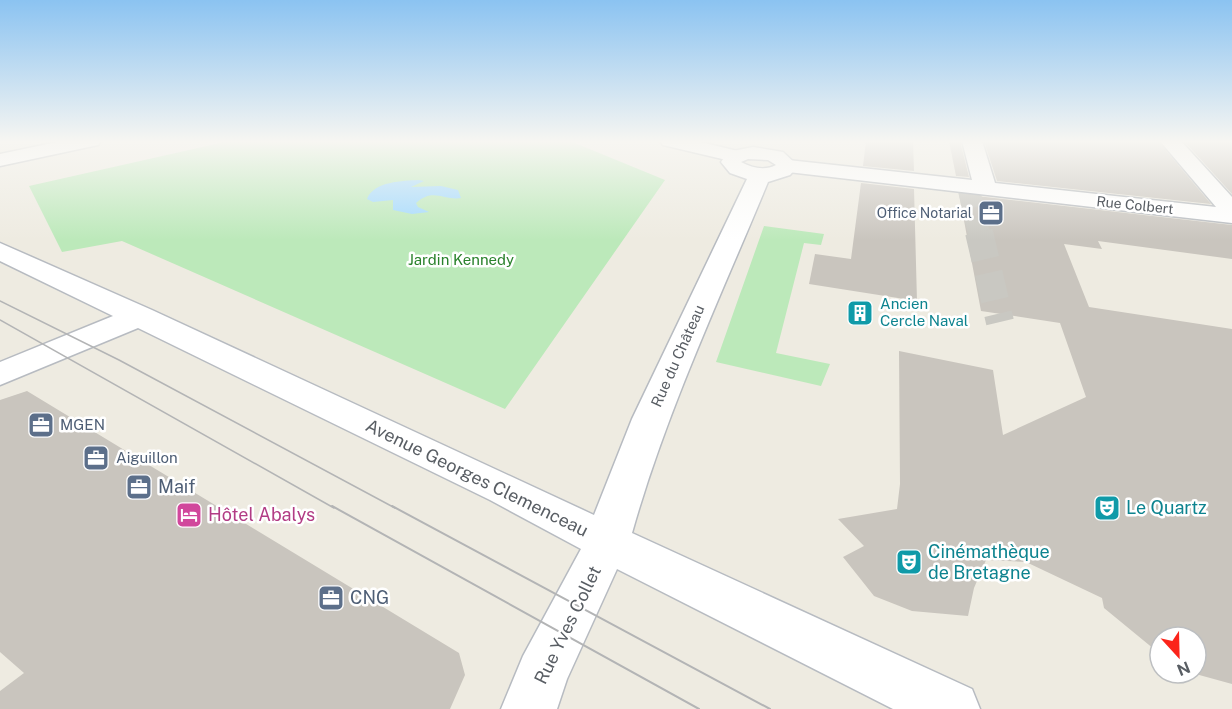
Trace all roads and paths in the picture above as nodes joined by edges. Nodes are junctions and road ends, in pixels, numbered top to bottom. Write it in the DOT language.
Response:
graph roads {
  1 [pos="756,174"];
  2 [pos="882,174"];
  3 [pos="981,174"];
  4 [pos="1199,174"];
  5 [pos="985,188"];
  6 [pos="1232,211"];
  7 [pos="1232,216"];
  8 [pos="0,251"];
  9 [pos="141,316"];
  10 [pos="0,374"];
  11 [pos="608,541"];
  12 [pos="529,709"];
  13 [pos="952,709"];
  1 -- 11 [label="main road, Rue du Château"];
  2 -- 5 [label="main road, Rue Colbert"];
  3 -- 5 [label="main road"];
  4 -- 6 [label="main road"];
  5 -- 7 [label="main road, Rue Colbert"];
  8 -- 9 [label="main road, Avenue Georges Clemenceau"];
  9 -- 10 [label="main road"];
  9 -- 11 [label="main road, Avenue Georges Clemenceau"];
  11 -- 12 [label="main road, Rue Yves Collet"];
  11 -- 13 [label="main road, Avenue Georges Clemenceau"];
}
